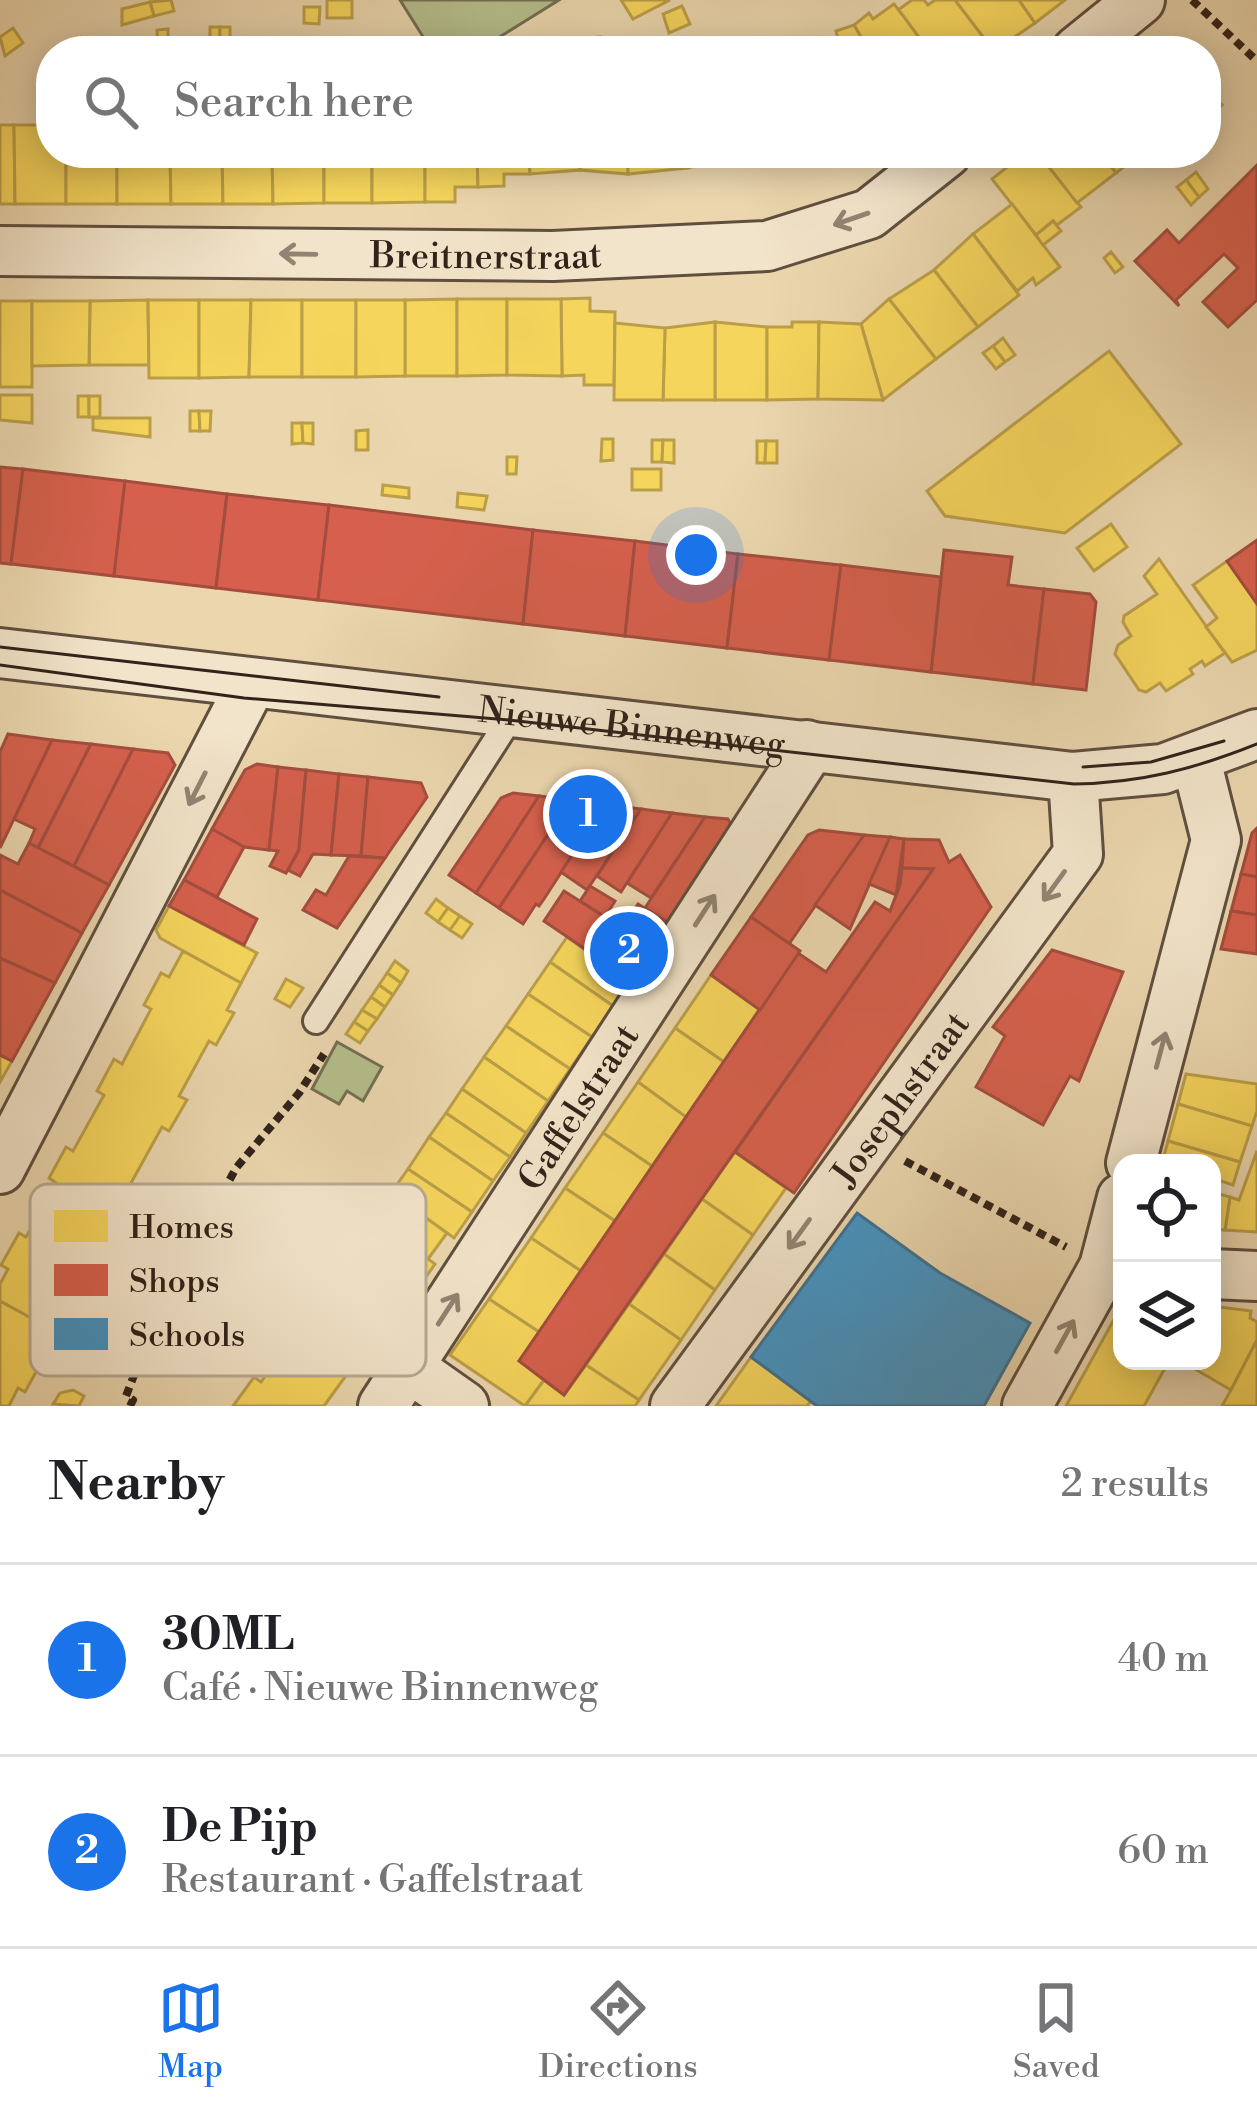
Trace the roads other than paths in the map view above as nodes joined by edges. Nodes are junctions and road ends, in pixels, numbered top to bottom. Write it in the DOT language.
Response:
graph roads {
  1 [pos="1140,0"];
  2 [pos="1095,36"];
  3 [pos="927,168"];
  4 [pos="0,251"];
  5 [pos="0,652"];
  6 [pos="246,683"];
  7 [pos="510,712"];
  8 [pos="1257,734"];
  9 [pos="807,746"];
  10 [pos="1196,760"];
  11 [pos="1073,777"];
  12 [pos="316,1021"];
  13 [pos="1133,1154"];
  14 [pos="0,1169"];
  15 [pos="1113,1268"];
  16 [pos="1221,1274"];
  17 [pos="1257,1276"];
  18 [pos="426,1342"];
  19 [pos="397,1387"];
  20 [pos="464,1406"];
  21 [pos="675,1406"];
  22 [pos="1027,1406"];
  1 -- 2 [label="street"];
  3 -- 4 [label="street, Breitnerstraat, one-way"];
  5 -- 6 [label="street, Nieuwe Binnenweg"];
  6 -- 7 [label="street, Nieuwe Binnenweg"];
  6 -- 14 [label="street, one-way"];
  7 -- 9 [label="street, Nieuwe Binnenweg"];
  7 -- 12 [label="lane"];
  8 -- 10 [label="street, Nieuwe Binnenweg"];
  9 -- 11 [label="street, Nieuwe Binnenweg"];
  18 -- 9 [label="street, Gaffelstraat, one-way"];
  10 -- 11 [label="street, Nieuwe Binnenweg"];
  13 -- 10 [label="street, one-way"];
  11 -- 21 [label="street, Josephstraat, one-way"];
  22 -- 15 [label="street, one-way"];
  16 -- 17 [label="street"];
  19 -- 20 [label="street"];
}
